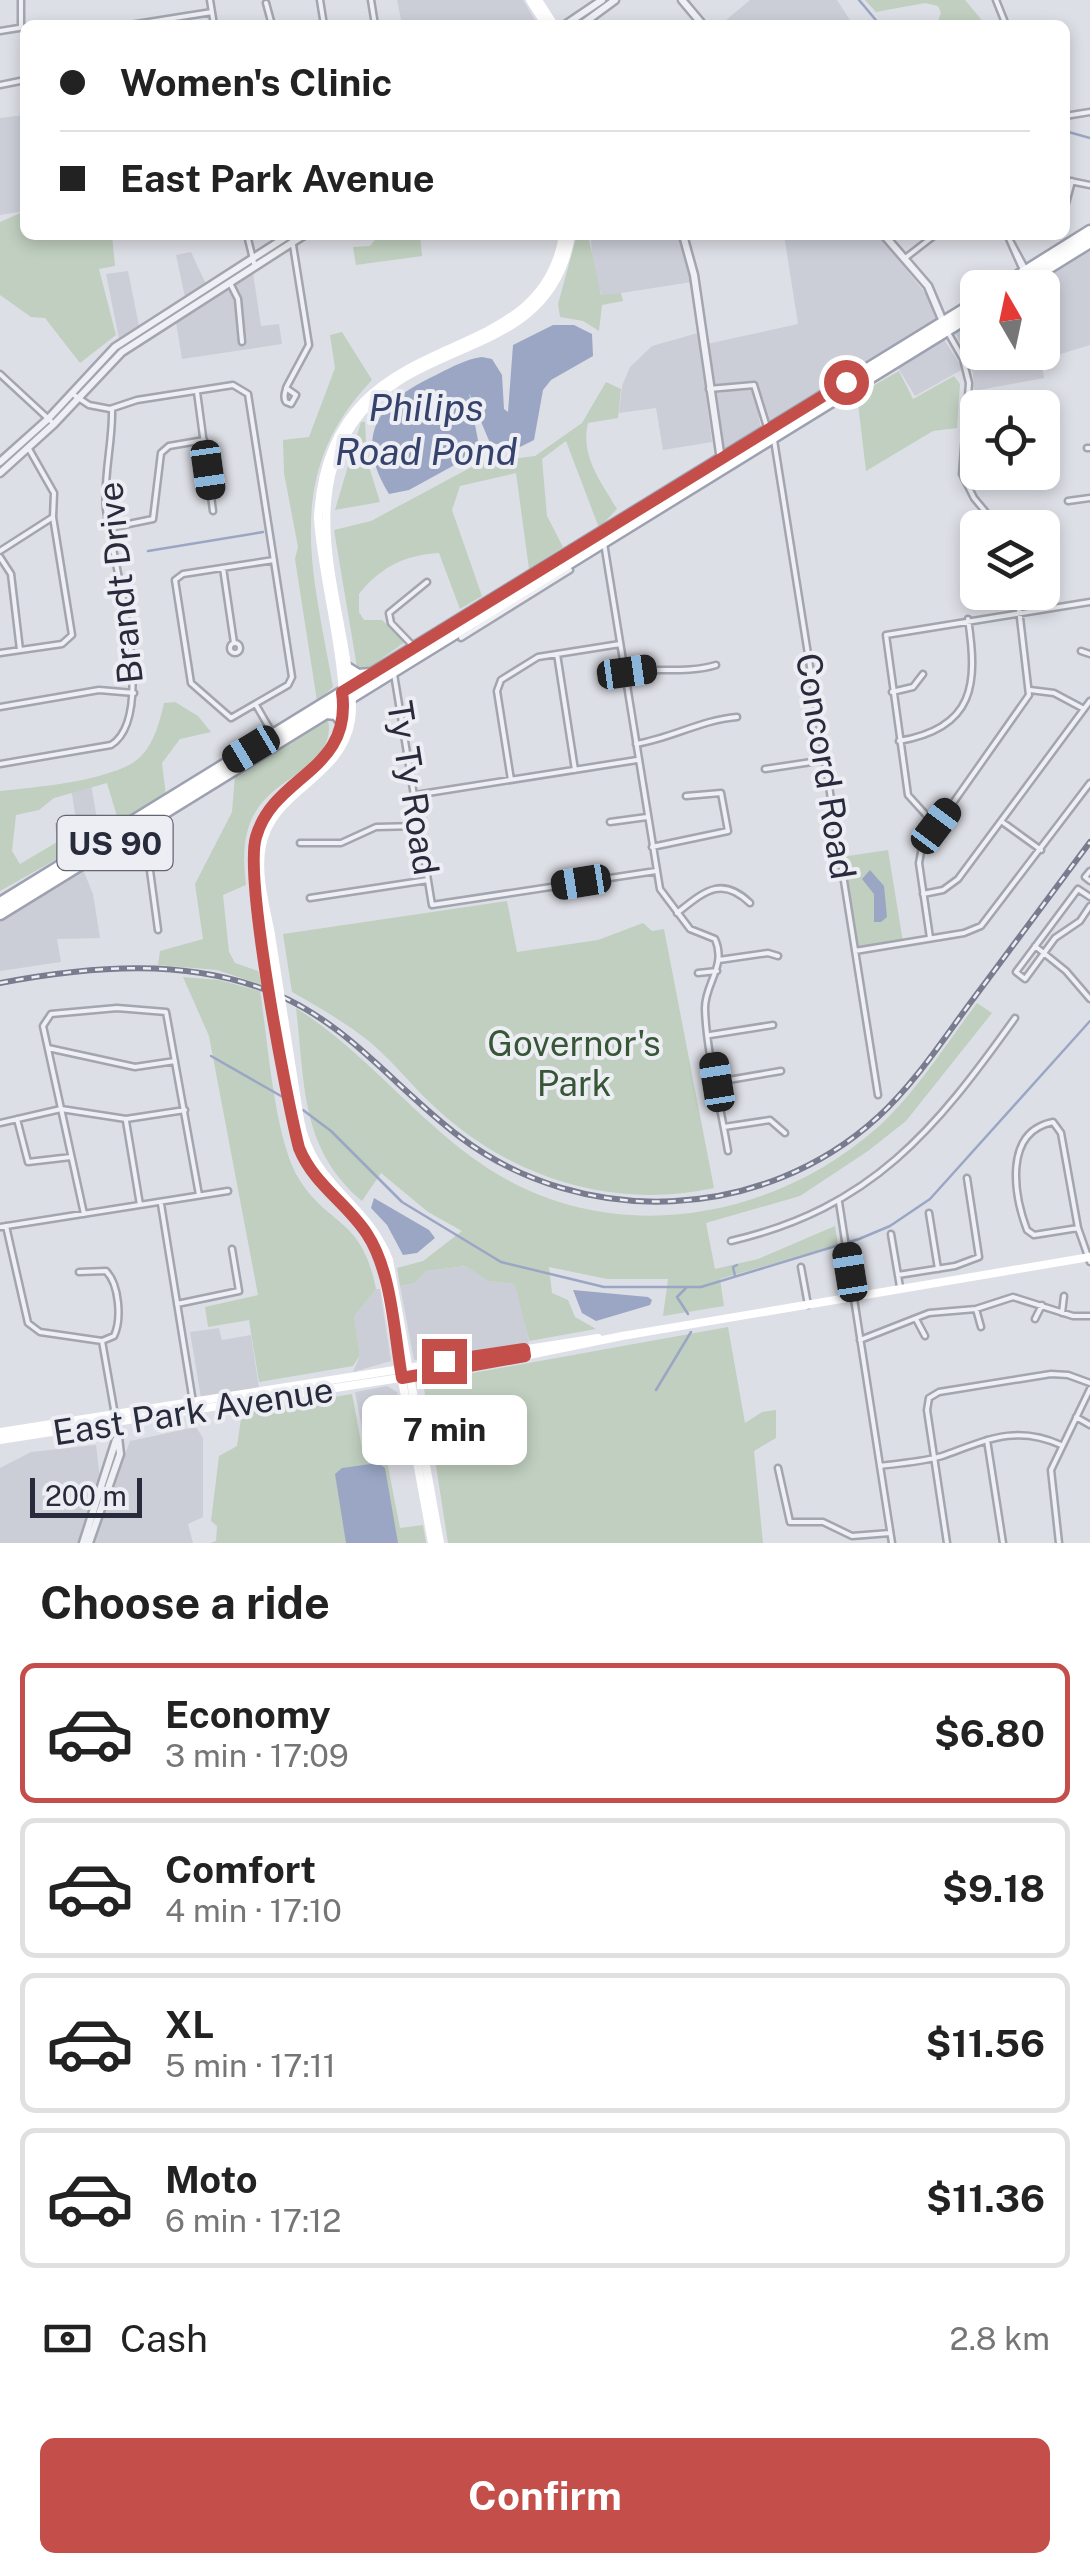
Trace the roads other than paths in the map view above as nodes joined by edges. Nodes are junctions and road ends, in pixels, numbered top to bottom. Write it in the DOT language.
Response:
graph roads {
  1 [pos="210,0"];
  2 [pos="602,0"];
  3 [pos="615,0"];
  4 [pos="682,0"];
  5 [pos="266,3"];
  6 [pos="212,12"];
  7 [pos="171,20"];
  8 [pos="213,20"];
  9 [pos="271,20"];
  10 [pos="572,20"];
  11 [pos="588,20"];
  12 [pos="699,20"];
  13 [pos="1090,231"];
  14 [pos="248,240"];
  15 [pos="289,240"];
  16 [pos="291,240"];
  17 [pos="562,240"];
  18 [pos="570,240"];
  19 [pos="684,240"];
  20 [pos="888,240"];
  21 [pos="929,240"];
  22 [pos="1010,240"];
  23 [pos="1090,242"];
  24 [pos="904,259"];
  25 [pos="253,264"];
  26 [pos="1025,270"];
  27 [pos="1034,270"];
  28 [pos="1036,270"];
  29 [pos="230,284"];
  30 [pos="960,315"];
  31 [pos="960,319"];
  32 [pos="945,326"];
  33 [pos="136,337"];
  34 [pos="242,342"];
  35 [pos="0,374"];
  36 [pos="286,388"];
  37 [pos="709,390"];
  38 [pos="197,391"];
  39 [pos="74,395"];
  40 [pos="112,409"];
  41 [pos="52,422"];
  42 [pos="770,433"];
  43 [pos="204,440"];
  44 [pos="29,449"];
  45 [pos="0,462"];
  46 [pos="723,463"];
  47 [pos="0,472"];
  48 [pos="1090,498"];
  49 [pos="1068,501"];
  50 [pos="984,510"];
  51 [pos="213,511"];
  52 [pos="53,517"];
  53 [pos="109,528"];
  54 [pos="601,538"];
  55 [pos="0,554"];
  56 [pos="274,560"];
  57 [pos="223,568"];
  58 [pos="570,570"];
  59 [pos="427,582"];
  60 [pos="530,586"];
  61 [pos="1090,602"];
  62 [pos="494,608"];
  63 [pos="1020,612"];
  64 [pos="968,620"];
  65 [pos="460,638"];
  66 [pos="234,643"];
  67 [pos="620,644"];
  68 [pos="414,647"];
  69 [pos="20,650"];
  70 [pos="1081,651"];
  71 [pos="0,654"];
  72 [pos="557,654"];
  73 [pos="1090,654"];
  74 [pos="716,665"];
  75 [pos="347,668"];
  76 [pos="394,672"];
  77 [pos="624,672"];
  78 [pos="372,674"];
  79 [pos="923,674"];
  80 [pos="1030,690"];
  81 [pos="892,692"];
  82 [pos="134,693"];
  83 [pos="347,695"];
  84 [pos="1090,701"];
  85 [pos="256,705"];
  86 [pos="0,707"];
  87 [pos="1084,710"];
  88 [pos="325,713"];
  89 [pos="736,717"];
  90 [pos="342,721"];
  91 [pos="274,735"];
  92 [pos="899,740"];
  93 [pos="636,744"];
  94 [pos="334,754"];
  95 [pos="638,760"];
  96 [pos="825,760"];
  97 [pos="0,764"];
  98 [pos="765,769"];
  99 [pos="575,770"];
  100 [pos="512,780"];
  101 [pos="1090,784"];
  102 [pos="185,795"];
  103 [pos="414,795"];
  104 [pos="686,796"];
  105 [pos="647,817"];
  106 [pos="142,821"];
  107 [pos="1001,821"];
  108 [pos="610,822"];
  109 [pos="420,826"];
  110 [pos="936,826"];
  111 [pos="300,844"];
  112 [pos="652,847"];
  113 [pos="1040,850"];
  114 [pos="92,852"];
  115 [pos="1090,870"];
  116 [pos="656,871"];
  117 [pos="428,880"];
  118 [pos="1090,881"];
  119 [pos="1089,893"];
  120 [pos="924,894"];
  121 [pos="310,898"];
  122 [pos="0,903"];
  123 [pos="750,903"];
  124 [pos="1090,906"];
  125 [pos="0,913"];
  126 [pos="677,913"];
  127 [pos="158,930"];
  128 [pos="930,938"];
  129 [pos="1035,946"];
  130 [pos="855,950"];
  131 [pos="1044,953"];
  132 [pos="778,956"];
  133 [pos="718,960"];
  134 [pos="718,972"];
  135 [pos="698,973"];
  136 [pos="1090,999"];
  137 [pos="1015,1018"];
  138 [pos="773,1026"];
  139 [pos="710,1035"];
  140 [pos="48,1048"];
  141 [pos="176,1060"];
  142 [pos="781,1072"];
  143 [pos="717,1082"];
  144 [pos="878,1095"];
  145 [pos="61,1109"];
  146 [pos="185,1110"];
  147 [pos="18,1119"];
  148 [pos="126,1119"];
  149 [pos="0,1123"];
  150 [pos="724,1127"];
  151 [pos="784,1134"];
  152 [pos="728,1151"];
  153 [pos="71,1157"];
  154 [pos="968,1178"];
  155 [pos="228,1191"];
  156 [pos="199,1196"];
  157 [pos="161,1202"];
  158 [pos="839,1202"];
  159 [pos="140,1205"];
  160 [pos="930,1213"];
  161 [pos="84,1214"];
  162 [pos="3,1227"];
  163 [pos="1078,1228"];
  164 [pos="891,1234"];
  165 [pos="732,1241"];
  166 [pos="232,1249"];
  167 [pos="1090,1258"];
  168 [pos="802,1267"];
  169 [pos="938,1269"];
  170 [pos="78,1272"];
  171 [pos="898,1276"];
  172 [pos="900,1287"];
  173 [pos="392,1296"];
  174 [pos="1064,1296"];
  175 [pos="854,1298"];
  176 [pos="178,1304"];
  177 [pos="808,1305"];
  178 [pos="1042,1305"];
  179 [pos="976,1310"];
  180 [pos="1062,1313"];
  181 [pos="1090,1316"];
  182 [pos="916,1319"];
  183 [pos="1035,1319"];
  184 [pos="981,1327"];
  185 [pos="925,1336"];
  186 [pos="860,1340"];
  187 [pos="102,1341"];
  188 [pos="398,1352"];
  189 [pos="525,1353"];
  190 [pos="387,1370"];
  191 [pos="405,1373"];
  192 [pos="423,1375"];
  193 [pos="382,1382"];
  194 [pos="1090,1386"];
  195 [pos="410,1400"];
  196 [pos="194,1407"];
  197 [pos="1076,1417"];
  198 [pos="116,1420"];
  199 [pos="1090,1425"];
  200 [pos="0,1432"];
  201 [pos="0,1440"];
  202 [pos="987,1440"];
  203 [pos="1062,1445"];
  204 [pos="934,1457"];
  205 [pos="880,1466"];
  206 [pos="778,1468"];
  207 [pos="890,1532"];
  208 [pos="86,1543"];
  209 [pos="436,1543"];
  210 [pos="892,1543"];
  211 [pos="947,1543"];
  212 [pos="1003,1543"];
  213 [pos="1058,1543"];
  1 -- 6 [label="street"];
  2 -- 10 [label="street"];
  3 -- 11 [label="street"];
  4 -- 12 [label="street"];
  5 -- 9 [label="street"];
  6 -- 7 [label="street"];
  6 -- 8 [label="street"];
  13 -- 27 [label="main road"];
  14 -- 25 [label="street"];
  15 -- 25 [label="street"];
  16 -- 36 [label="street"];
  17 -- 83 [label="main road"];
  18 -- 75 [label="main road"];
  19 -- 37 [label="street"];
  20 -- 24 [label="street"];
  21 -- 24 [label="street"];
  22 -- 26 [label="street"];
  23 -- 28 [label="main road"];
  24 -- 32 [label="street"];
  25 -- 29 [label="street"];
  25 -- 33 [label="street"];
  29 -- 33 [label="street"];
  29 -- 34 [label="street"];
  30 -- 32 [label="main road, US 90"];
  31 -- 32 [label="main road, US 90"];
  32 -- 42 [label="main road, US 90"];
  32 -- 50 [label="street"];
  33 -- 39 [label="street"];
  35 -- 41 [label="street"];
  37 -- 42 [label="street, Concord Road"];
  37 -- 46 [label="street"];
  38 -- 40 [label="street"];
  38 -- 43 [label="street"];
  38 -- 56 [label="street"];
  39 -- 40 [label="street"];
  39 -- 41 [label="street"];
  40 -- 53 [label="street, Brandt Drive"];
  41 -- 44 [label="street"];
  41 -- 45 [label="street"];
  42 -- 46 [label="main road, US 90"];
  42 -- 96 [label="street, Concord Road"];
  43 -- 51 [label="street"];
  43 -- 53 [label="street"];
  44 -- 47 [label="street"];
  44 -- 52 [label="street"];
  46 -- 54 [label="main road, US 90"];
  48 -- 49 [label="street"];
  52 -- 55 [label="street"];
  52 -- 69 [label="street"];
  53 -- 82 [label="street, Brandt Drive"];
  54 -- 60 [label="main road, US 90"];
  54 -- 67 [label="street"];
  55 -- 69 [label="street"];
  56 -- 57 [label="street"];
  56 -- 85 [label="street"];
  57 -- 66 [label="street"];
  57 -- 85 [label="street"];
  58 -- 60 [label="street"];
  59 -- 68 [label="street"];
  60 -- 62 [label="main road, US 90"];
  61 -- 63 [label="street"];
  62 -- 65 [label="street"];
  62 -- 68 [label="main road, US 90"];
  62 -- 76 [label="main road, US 90"];
  63 -- 64 [label="street"];
  63 -- 80 [label="street"];
  64 -- 81 [label="street"];
  64 -- 92 [label="street"];
  67 -- 72 [label="street"];
  67 -- 77 [label="street"];
  68 -- 78 [label="main road, US 90"];
  69 -- 71 [label="street"];
  70 -- 73 [label="street"];
  72 -- 99 [label="street"];
  72 -- 100 [label="street"];
  74 -- 77 [label="street"];
  75 -- 78 [label="main road"];
  75 -- 83 [label="main road"];
  76 -- 83 [label="main road, US 90"];
  76 -- 103 [label="street, Ty Ty Road"];
  77 -- 93 [label="street"];
  78 -- 83 [label="main road, US 90"];
  79 -- 81 [label="street"];
  80 -- 87 [label="street"];
  80 -- 110 [label="street"];
  81 -- 92 [label="street"];
  82 -- 86 [label="street"];
  82 -- 97 [label="street, Brandt Drive"];
  83 -- 88 [label="main road, US 90"];
  83 -- 90 [label="main road"];
  83 -- 91 [label="main road, US 90"];
  83 -- 94 [label="main road"];
  84 -- 87 [label="street"];
  85 -- 91 [label="street"];
  87 -- 107 [label="street"];
  88 -- 90 [label="main road"];
  88 -- 102 [label="main road, US 90"];
  89 -- 93 [label="street"];
  90 -- 94 [label="main road"];
  91 -- 102 [label="main road, US 90"];
  92 -- 110 [label="street"];
  93 -- 95 [label="street"];
  94 -- 173 [label="main road, bridge"];
  95 -- 99 [label="street"];
  95 -- 105 [label="street"];
  96 -- 98 [label="street"];
  96 -- 130 [label="street, Concord Road"];
  99 -- 100 [label="street"];
  100 -- 103 [label="street"];
  101 -- 113 [label="street"];
  102 -- 106 [label="main road, US 90"];
  103 -- 109 [label="street, Ty Ty Road"];
  104 -- 112 [label="street"];
  105 -- 108 [label="street"];
  105 -- 112 [label="street"];
  106 -- 114 [label="main road, US 90"];
  106 -- 127 [label="street"];
  107 -- 113 [label="street"];
  107 -- 120 [label="street"];
  109 -- 111 [label="street"];
  109 -- 117 [label="street, Ty Ty Road"];
  110 -- 120 [label="street"];
  112 -- 116 [label="street"];
  113 -- 128 [label="street"];
  114 -- 122 [label="main road, US 90"];
  114 -- 125 [label="main road, US 90"];
  115 -- 118 [label="street"];
  116 -- 117 [label="street, Ty Ty Road"];
  116 -- 126 [label="street"];
  117 -- 121 [label="street"];
  119 -- 129 [label="street"];
  120 -- 128 [label="street"];
  123 -- 126 [label="street"];
  124 -- 131 [label="street"];
  126 -- 133 [label="street"];
  128 -- 130 [label="street"];
  129 -- 131 [label="street"];
  129 -- 131 [label="street"];
  130 -- 144 [label="street, Concord Road"];
  131 -- 136 [label="street"];
  132 -- 133 [label="street"];
  133 -- 134 [label="street"];
  134 -- 135 [label="street"];
  134 -- 139 [label="street"];
  137 -- 158 [label="street"];
  138 -- 139 [label="street"];
  139 -- 143 [label="street"];
  140 -- 141 [label="street"];
  140 -- 141 [label="street"];
  140 -- 145 [label="street"];
  141 -- 146 [label="street"];
  142 -- 143 [label="street"];
  143 -- 150 [label="street"];
  145 -- 147 [label="street"];
  145 -- 148 [label="street"];
  145 -- 153 [label="street"];
  146 -- 148 [label="street"];
  146 -- 156 [label="street"];
  147 -- 149 [label="street"];
  147 -- 153 [label="street"];
  148 -- 159 [label="street"];
  150 -- 151 [label="street"];
  150 -- 152 [label="street"];
  153 -- 161 [label="street"];
  154 -- 169 [label="street"];
  155 -- 156 [label="street"];
  156 -- 157 [label="street"];
  157 -- 159 [label="street"];
  157 -- 176 [label="street"];
  158 -- 165 [label="street"];
  158 -- 175 [label="street"];
  159 -- 161 [label="street"];
  160 -- 169 [label="street"];
  161 -- 162 [label="street"];
  162 -- 187 [label="street"];
  163 -- 163 [label="street"];
  163 -- 167 [label="street"];
  164 -- 171 [label="street"];
  166 -- 176 [label="street"];
  167 -- 172 [label="main road, East Park Avenue"];
  168 -- 177 [label="street"];
  169 -- 171 [label="street"];
  170 -- 187 [label="street"];
  171 -- 172 [label="street"];
  172 -- 175 [label="main road, East Park Avenue"];
  173 -- 188 [label="main road"];
  173 -- 191 [label="main road"];
  174 -- 180 [label="street"];
  175 -- 177 [label="main road, East Park Avenue"];
  175 -- 186 [label="street"];
  176 -- 196 [label="street"];
  177 -- 189 [label="main road, East Park Avenue"];
  178 -- 179 [label="street"];
  178 -- 180 [label="street"];
  178 -- 183 [label="street"];
  179 -- 182 [label="street"];
  179 -- 184 [label="street"];
  180 -- 181 [label="street"];
  182 -- 185 [label="street"];
  182 -- 186 [label="street"];
  186 -- 205 [label="street"];
  187 -- 198 [label="street"];
  188 -- 190 [label="main road"];
  188 -- 191 [label="main road"];
  189 -- 191 [label="main road, East Park Avenue"];
  189 -- 192 [label="main road, East Park Avenue"];
  190 -- 191 [label="main road, East Park Avenue"];
  190 -- 196 [label="main road, East Park Avenue"];
  191 -- 192 [label="main road, East Park Avenue"];
  191 -- 193 [label="main road, East Park Avenue"];
  191 -- 195 [label="main road"];
  192 -- 195 [label="main road"];
  193 -- 195 [label="main road"];
  193 -- 196 [label="main road, East Park Avenue"];
  194 -- 197 [label="street"];
  194 -- 204 [label="street"];
  195 -- 209 [label="main road"];
  196 -- 198 [label="main road, East Park Avenue"];
  197 -- 199 [label="street"];
  197 -- 203 [label="street"];
  198 -- 200 [label="main road, East Park Avenue"];
  198 -- 201 [label="main road, East Park Avenue"];
  198 -- 208 [label="street"];
  202 -- 203 [label="street"];
  202 -- 204 [label="street"];
  202 -- 212 [label="street"];
  203 -- 213 [label="street"];
  204 -- 205 [label="street"];
  204 -- 211 [label="street"];
  205 -- 207 [label="street"];
  206 -- 207 [label="street"];
  207 -- 210 [label="street"];
}
